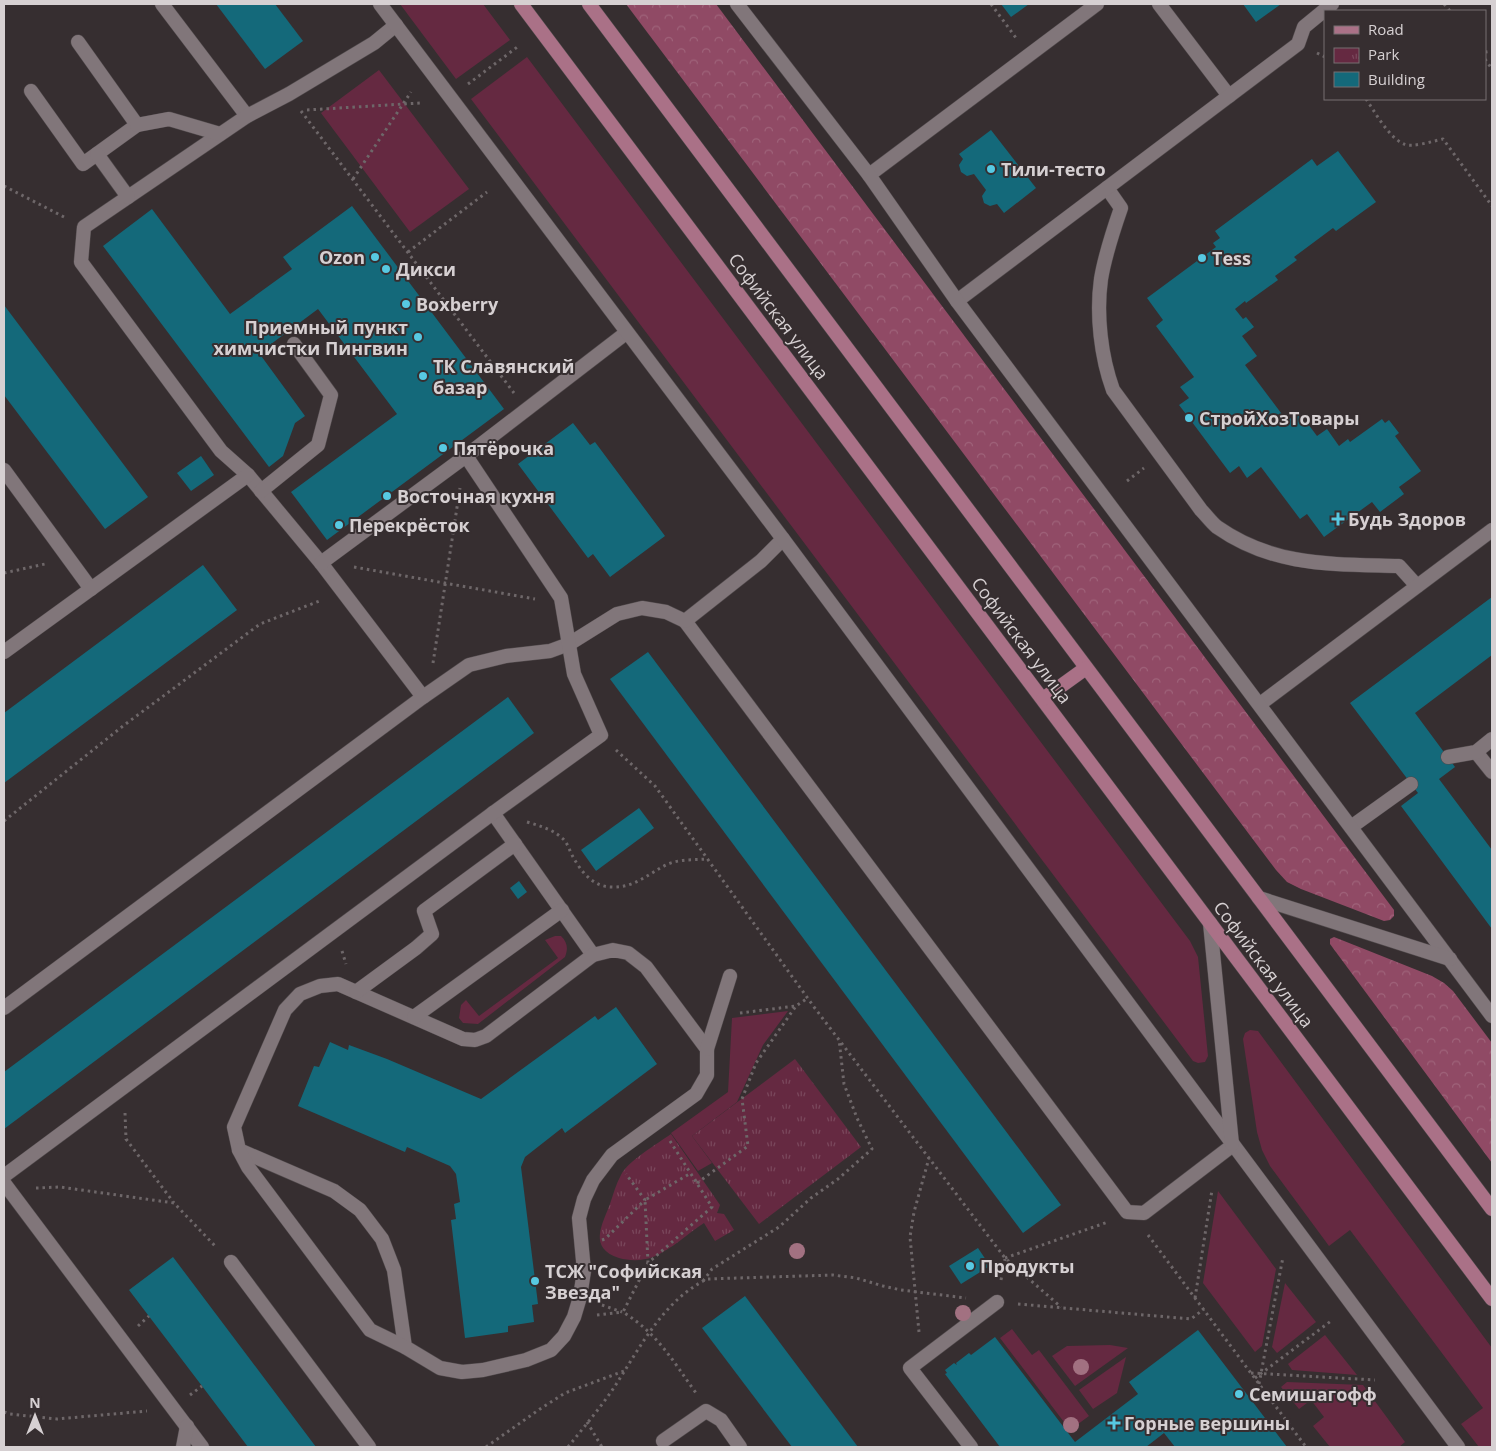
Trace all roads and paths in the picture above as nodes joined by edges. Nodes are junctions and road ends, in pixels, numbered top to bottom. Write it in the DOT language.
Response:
graph roads {
  1 [pos="162,4"];
  2 [pos="380,4"];
  3 [pos="521,4"];
  4 [pos="589,4"];
  5 [pos="737,4"];
  6 [pos="991,4"];
  7 [pos="1097,4"];
  8 [pos="1159,4"];
  9 [pos="1324,11"];
  10 [pos="396,25"];
  11 [pos="78,42"];
  12 [pos="520,45"];
  13 [pos="1029,55"];
  14 [pos="463,88"];
  15 [pos="31,91"];
  16 [pos="411,92"];
  17 [pos="289,94"];
  18 [pos="1229,96"];
  19 [pos="1367,100"];
  20 [pos="420,103"];
  21 [pos="403,104"];
  22 [pos="305,110"];
  23 [pos="247,116"];
  24 [pos="138,125"];
  25 [pos="220,134"];
  26 [pos="97,154"];
  27 [pos="869,175"];
  28 [pos="353,179"];
  29 [pos="4,186"];
  30 [pos="1107,188"];
  31 [pos="487,192"];
  32 [pos="128,197"];
  33 [pos="1492,206"];
  34 [pos="84,227"];
  35 [pos="408,252"];
  36 [pos="957,301"];
  37 [pos="626,333"];
  38 [pos="294,344"];
  39 [pos="527,409"];
  40 [pos="466,456"];
  41 [pos="4,470"];
  42 [pos="248,475"];
  43 [pos="261,491"];
  44 [pos="1492,530"];
  45 [pos="783,539"];
  46 [pos="70,559"];
  47 [pos="321,563"];
  48 [pos="4,573"];
  49 [pos="446,583"];
  50 [pos="1417,586"];
  51 [pos="92,589"];
  52 [pos="344,592"];
  53 [pos="562,606"];
  54 [pos="685,621"];
  55 [pos="569,644"];
  56 [pos="4,652"];
  57 [pos="1086,668"];
  58 [pos="423,697"];
  59 [pos="1043,699"];
  60 [pos="1260,704"];
  61 [pos="601,735"];
  62 [pos="1492,739"];
  63 [pos="1476,752"];
  64 [pos="1448,757"];
  65 [pos="1492,772"];
  66 [pos="1412,784"];
  67 [pos="493,813"];
  68 [pos="4,821"];
  69 [pos="1351,827"];
  70 [pos="515,844"];
  71 [pos="707,859"];
  72 [pos="1259,898"];
  73 [pos="562,910"];
  74 [pos="1210,923"];
  75 [pos="594,955"];
  76 [pos="1450,959"];
  77 [pos="730,976"];
  78 [pos="356,992"];
  79 [pos="808,998"];
  80 [pos="796,1006"];
  81 [pos="4,1008"];
  82 [pos="717,1016"];
  83 [pos="1492,1016"];
  84 [pos="414,1017"];
  85 [pos="839,1038"];
  86 [pos="707,1049"];
  87 [pos="123,1088"];
  88 [pos="658,1121"];
  89 [pos="1232,1145"];
  90 [pos="239,1150"];
  91 [pos="612,1155"];
  92 [pos="929,1158"];
  93 [pos="690,1173"];
  94 [pos="5,1182"];
  95 [pos="697,1183"];
  96 [pos="1213,1186"];
  97 [pos="645,1200"];
  98 [pos="174,1203"];
  99 [pos="1492,1208"];
  100 [pos="1130,1212"];
  101 [pos="582,1247"];
  102 [pos="1283,1257"];
  103 [pos="1005,1258"];
  104 [pos="231,1262"];
  105 [pos="648,1263"];
  106 [pos="702,1282"];
  107 [pos="916,1292"];
  108 [pos="1195,1298"];
  109 [pos="1492,1299"];
  110 [pos="997,1302"];
  111 [pos="1061,1307"];
  112 [pos="1204,1309"];
  113 [pos="1330,1321"];
  114 [pos="649,1332"];
  115 [pos="405,1347"];
  116 [pos="922,1359"];
  117 [pos="624,1371"];
  118 [pos="1251,1373"];
  119 [pos="1261,1373"];
  120 [pos="1255,1378"];
  121 [pos="1375,1380"];
  122 [pos="1259,1384"];
  123 [pos="174,1409"];
  124 [pos="706,1411"];
  125 [pos="4,1412"];
  126 [pos="588,1422"];
  127 [pos="186,1426"];
  128 [pos="663,1441"];
  129 [pos="183,1447"];
  130 [pos="202,1447"];
  131 [pos="369,1447"];
  132 [pos="486,1447"];
  133 [pos="568,1447"];
  134 [pos="602,1447"];
  135 [pos="740,1447"];
  136 [pos="971,1447"];
  137 [pos="1306,1447"];
  138 [pos="1458,1447"];
  1 -- 23 [label="street"];
  2 -- 10 [label="street"];
  3 -- 59 [label="main road, Софийская улица"];
  4 -- 57 [label="main road, Софийская улица"];
  5 -- 27 [label="street"];
  6 -- 13 [label="path"];
  7 -- 13 [label="street"];
  8 -- 18 [label="street"];
  9 -- 18 [label="street"];
  10 -- 17 [label="street"];
  10 -- 37 [label="street"];
  11 -- 24 [label="street"];
  12 -- 14 [label="path"];
  13 -- 27 [label="street"];
  15 -- 26 [label="street"];
  16 -- 21 [label="path"];
  17 -- 23 [label="street"];
  17 -- 28 [label="path"];
  18 -- 30 [label="street"];
  19 -- 33 [label="path"];
  20 -- 21 [label="path"];
  21 -- 22 [label="path"];
  21 -- 28 [label="path"];
  23 -- 25 [label="street"];
  24 -- 25 [label="street"];
  24 -- 26 [label="street"];
  25 -- 32 [label="street"];
  26 -- 32 [label="street"];
  27 -- 36 [label="street"];
  28 -- 35 [label="path"];
  29 -- 34 [label="path"];
  30 -- 36 [label="street"];
  30 -- 50 [label="street"];
  31 -- 35 [label="path"];
  32 -- 34 [label="street"];
  34 -- 42 [label="street"];
  35 -- 39 [label="path"];
  36 -- 60 [label="street"];
  37 -- 39 [label="street"];
  37 -- 45 [label="street"];
  38 -- 43 [label="street"];
  39 -- 40 [label="street"];
  40 -- 47 [label="street"];
  40 -- 49 [label="path"];
  40 -- 53 [label="street"];
  41 -- 46 [label="street"];
  42 -- 43 [label="street"];
  42 -- 51 [label="street"];
  43 -- 47 [label="street"];
  44 -- 50 [label="street"];
  45 -- 54 [label="street"];
  45 -- 89 [label="street"];
  46 -- 48 [label="path"];
  46 -- 51 [label="street"];
  47 -- 49 [label="path"];
  47 -- 52 [label="street"];
  49 -- 53 [label="path"];
  49 -- 58 [label="path"];
  50 -- 60 [label="street"];
  51 -- 56 [label="street"];
  52 -- 58 [label="street"];
  52 -- 68 [label="path"];
  53 -- 55 [label="street"];
  54 -- 55 [label="street"];
  54 -- 100 [label="street"];
  55 -- 58 [label="street"];
  55 -- 61 [label="street"];
  57 -- 59 [label="main road"];
  57 -- 72 [label="main road, Софийская улица"];
  58 -- 81 [label="street"];
  59 -- 74 [label="main road, Софийская улица"];
  60 -- 69 [label="street"];
  61 -- 67 [label="street"];
  61 -- 71 [label="path"];
  62 -- 63 [label="street"];
  63 -- 64 [label="street"];
  63 -- 65 [label="street"];
  66 -- 69 [label="street"];
  67 -- 70 [label="street"];
  67 -- 71 [label="path"];
  67 -- 87 [label="street"];
  69 -- 76 [label="street"];
  70 -- 73 [label="street"];
  70 -- 78 [label="street"];
  71 -- 79 [label="path"];
  72 -- 76 [label="street"];
  72 -- 99 [label="main road, Софийская улица"];
  73 -- 75 [label="street"];
  73 -- 84 [label="street"];
  74 -- 89 [label="street"];
  74 -- 109 [label="main road, Софийская улица"];
  75 -- 84 [label="street"];
  75 -- 86 [label="street"];
  76 -- 83 [label="street"];
  77 -- 82 [label="street"];
  78 -- 84 [label="street"];
  78 -- 90 [label="street"];
  79 -- 80 [label="path"];
  79 -- 85 [label="path"];
  80 -- 82 [label="path"];
  80 -- 95 [label="path"];
  82 -- 86 [label="street"];
  85 -- 92 [label="path"];
  85 -- 106 [label="path"];
  86 -- 88 [label="street"];
  87 -- 94 [label="street"];
  87 -- 98 [label="path"];
  88 -- 91 [label="street"];
  88 -- 93 [label="path"];
  89 -- 100 [label="street"];
  89 -- 138 [label="street"];
  90 -- 115 [label="street"];
  90 -- 115 [label="street"];
  91 -- 97 [label="path"];
  91 -- 101 [label="street"];
  92 -- 103 [label="path"];
  92 -- 107 [label="path"];
  93 -- 95 [label="path"];
  93 -- 97 [label="path"];
  94 -- 98 [label="path"];
  94 -- 123 [label="street"];
  95 -- 105 [label="path"];
  96 -- 108 [label="path"];
  97 -- 101 [label="path"];
  97 -- 105 [label="path"];
  98 -- 104 [label="path"];
  100 -- 103 [label="path"];
  100 -- 108 [label="path"];
  101 -- 115 [label="street"];
  102 -- 119 [label="path"];
  103 -- 110 [label="path"];
  103 -- 111 [label="path"];
  104 -- 131 [label="street"];
  105 -- 114 [label="path"];
  106 -- 107 [label="path"];
  106 -- 114 [label="path"];
  107 -- 110 [label="path"];
  107 -- 116 [label="path"];
  108 -- 112 [label="path"];
  110 -- 111 [label="path"];
  110 -- 116 [label="street"];
  111 -- 112 [label="path"];
  112 -- 118 [label="path"];
  113 -- 119 [label="path"];
  114 -- 117 [label="path"];
  114 -- 124 [label="path"];
  116 -- 136 [label="street"];
  117 -- 126 [label="path"];
  117 -- 132 [label="path"];
  118 -- 119 [label="path"];
  118 -- 120 [label="path"];
  119 -- 120 [label="path"];
  119 -- 121 [label="path"];
  119 -- 122 [label="path"];
  120 -- 122 [label="path"];
  122 -- 137 [label="path"];
  123 -- 125 [label="path"];
  123 -- 127 [label="street"];
  124 -- 128 [label="street"];
  124 -- 135 [label="street"];
  126 -- 133 [label="path"];
  126 -- 134 [label="path"];
  127 -- 129 [label="street"];
  127 -- 130 [label="street"];
}
